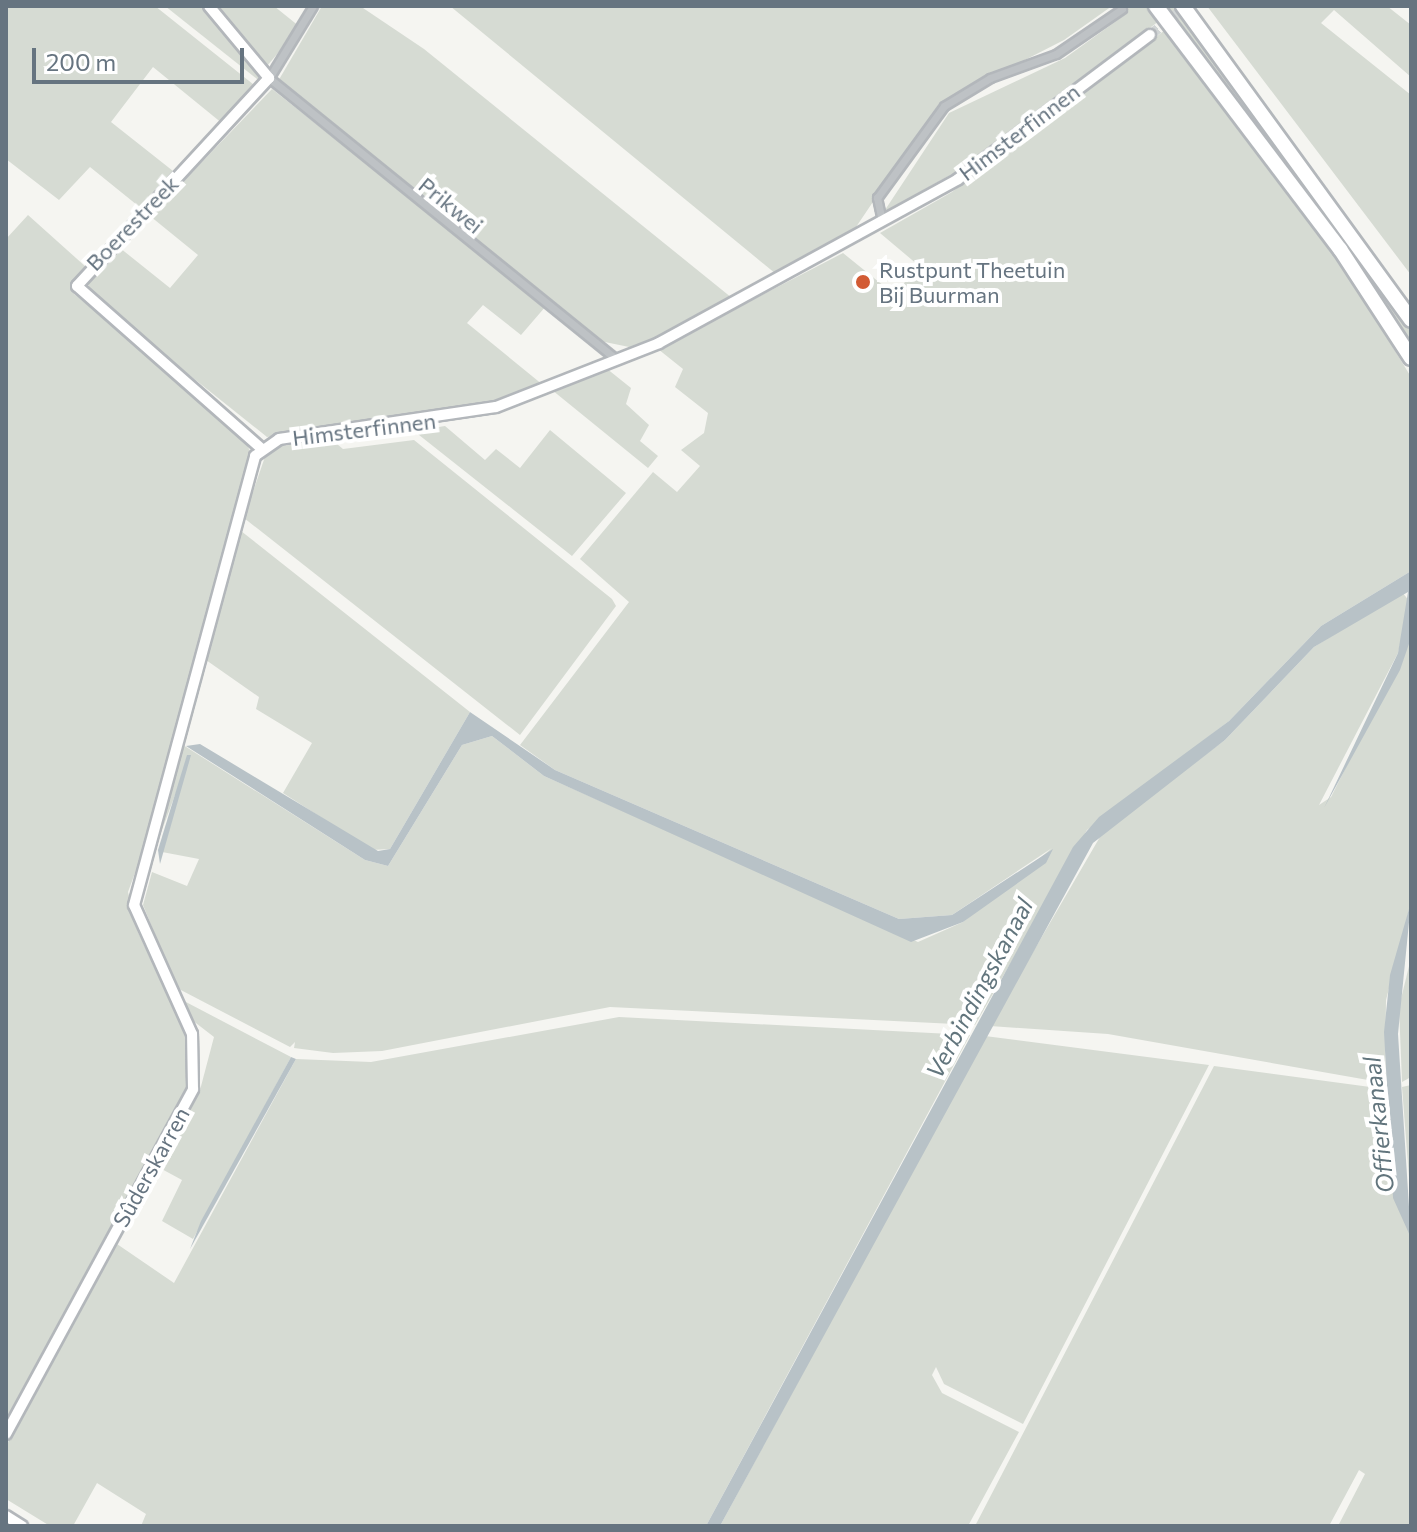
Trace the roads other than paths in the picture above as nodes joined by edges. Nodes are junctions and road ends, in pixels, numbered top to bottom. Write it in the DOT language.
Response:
graph roads {
  1 [pos="209,6"];
  2 [pos="313,6"];
  3 [pos="1156,6"];
  4 [pos="1183,6"];
  5 [pos="1122,9"];
  6 [pos="1150,35"];
  7 [pos="269,78"];
  8 [pos="882,221"];
  9 [pos="1411,320"];
  10 [pos="613,357"];
  11 [pos="1411,358"];
  12 [pos="261,448"];
  13 [pos="137,889"];
  14 [pos="6,1434"];
  15 [pos="6,1516"];
  16 [pos="22,1526"];
  1 -- 7 [label="street"];
  2 -- 7 [label="street, Boerestreek"];
  3 -- 11 [label="highway"];
  4 -- 9 [label="highway"];
  5 -- 8 [label="street, Himsterfinnen"];
  6 -- 8 [label="street, Himsterfinnen"];
  7 -- 10 [label="street, Prikwei"];
  7 -- 12 [label="street, Boerestreek"];
  8 -- 10 [label="street, Himsterfinnen"];
  10 -- 12 [label="street, Himsterfinnen"];
  12 -- 13 [label="street, Himsterfinnen"];
  13 -- 14 [label="street, Sûderskarren"];
  15 -- 16 [label="street"];
}
